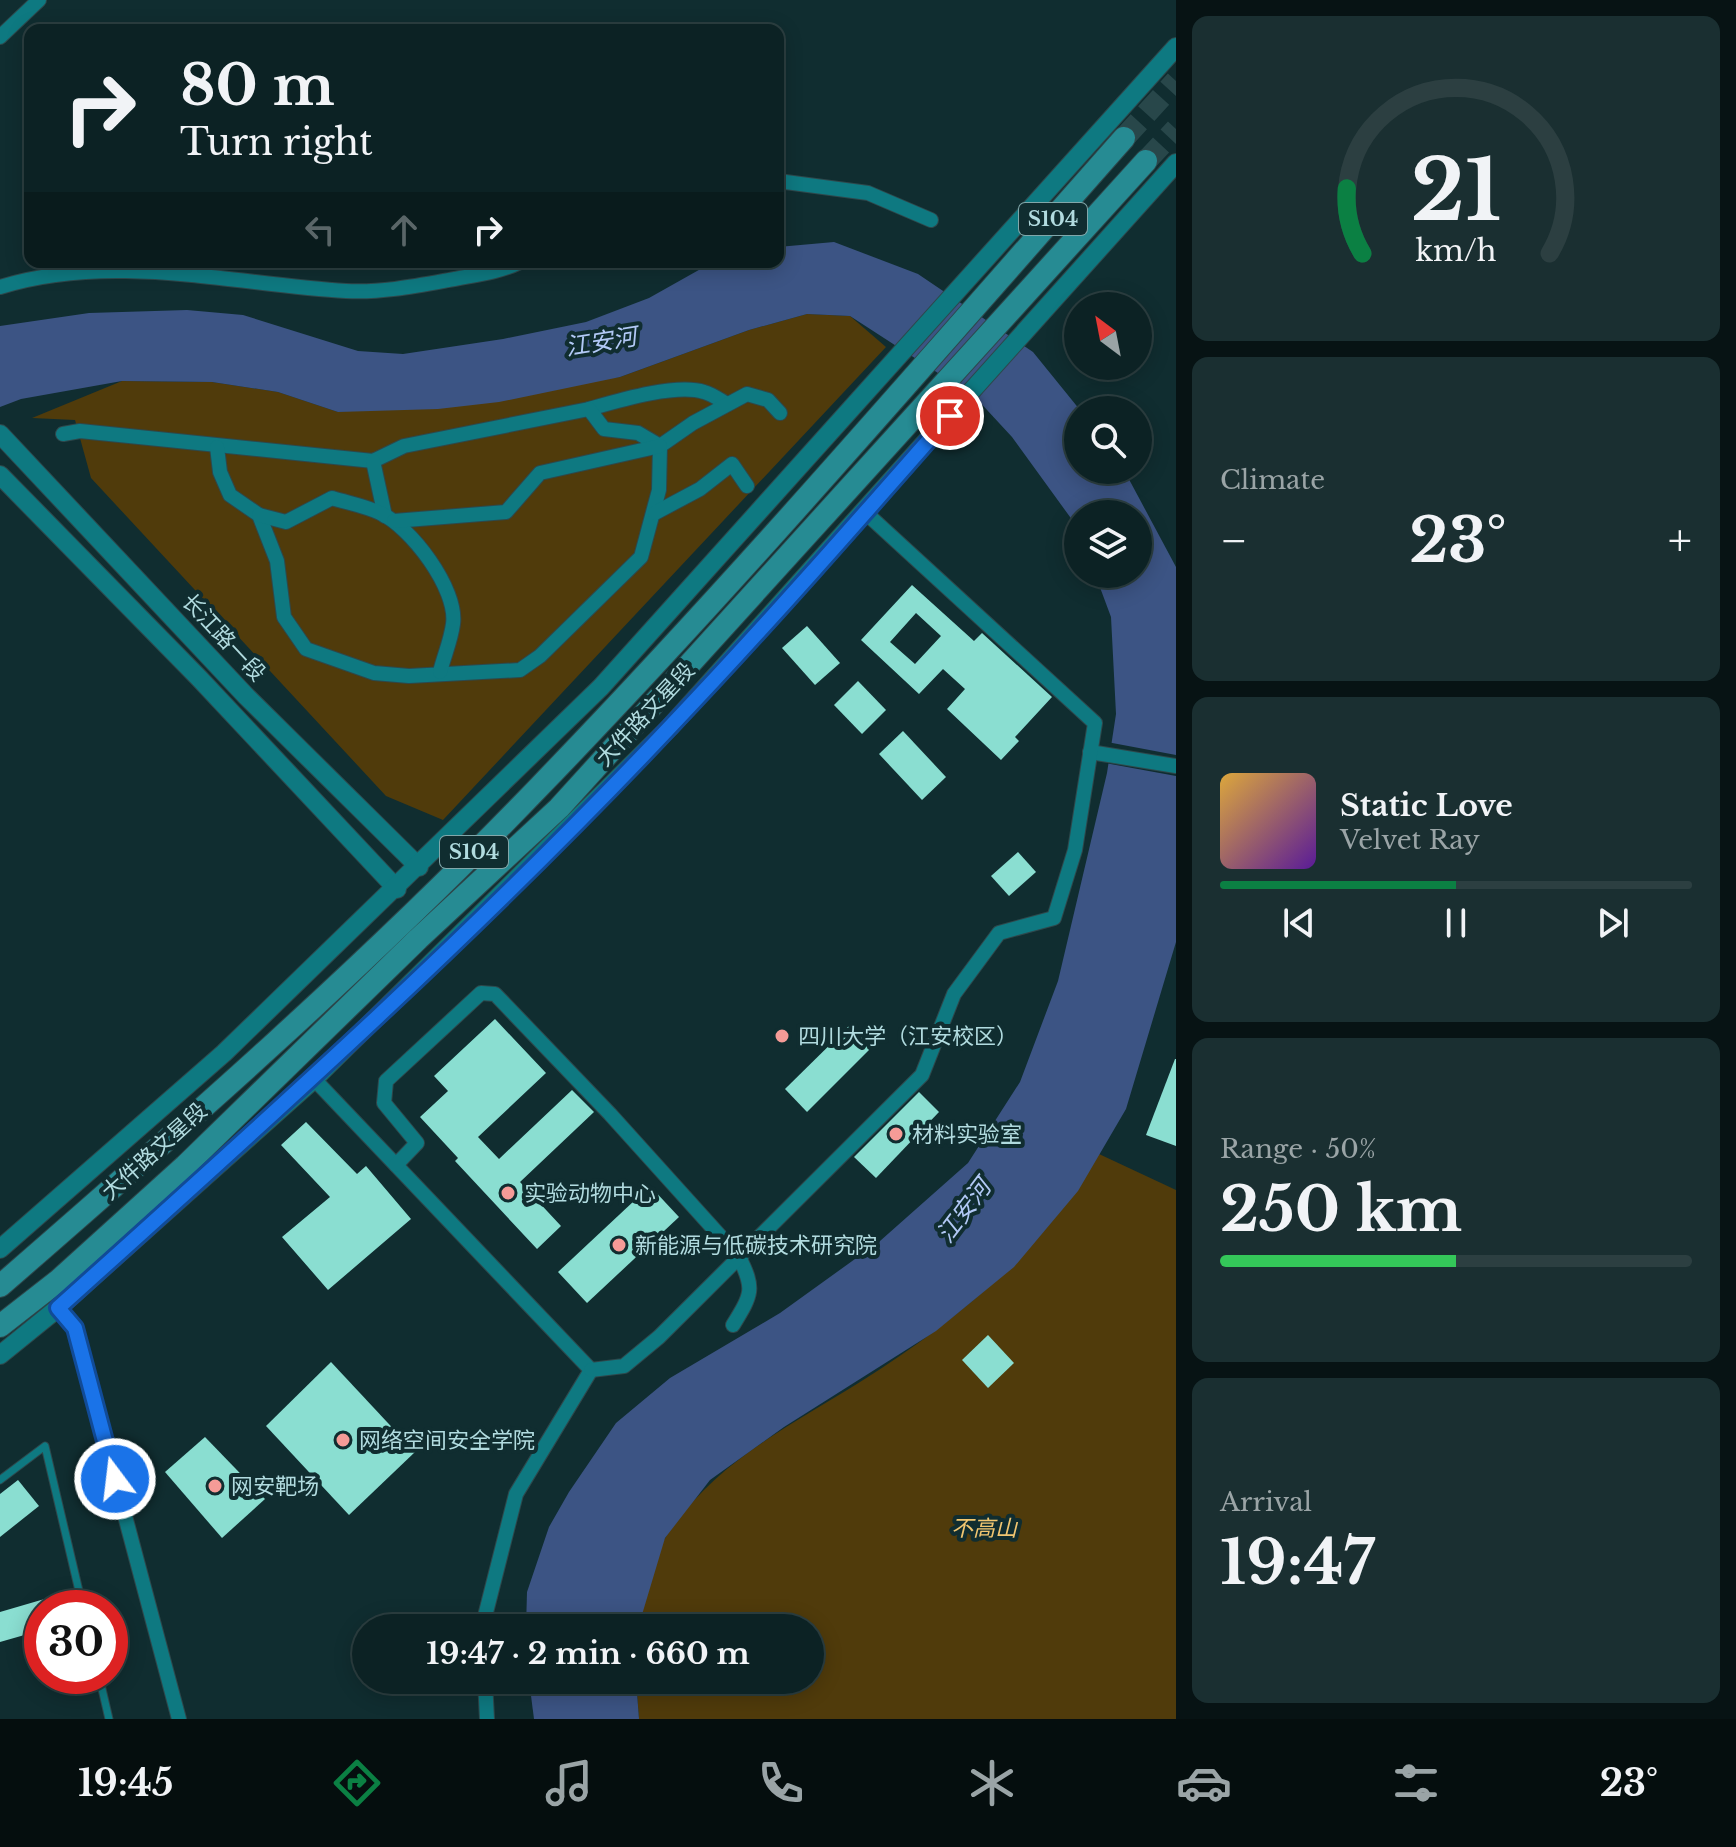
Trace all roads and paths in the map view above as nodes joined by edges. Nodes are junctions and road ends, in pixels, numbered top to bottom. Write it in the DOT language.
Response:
graph roads {
  1 [pos="39,0"];
  2 [pos="0,37"];
  3 [pos="1176,47"];
  4 [pos="1124,138"];
  5 [pos="1146,161"];
  6 [pos="1176,163"];
  7 [pos="784,182"];
  8 [pos="931,220"];
  9 [pos="508,268"];
  10 [pos="0,287"];
  11 [pos="727,404"];
  12 [pos="589,409"];
  13 [pos="780,413"];
  14 [pos="0,434"];
  15 [pos="63,434"];
  16 [pos="660,446"];
  17 [pos="217,447"];
  18 [pos="373,461"];
  19 [pos="0,475"];
  20 [pos="747,486"];
  21 [pos="655,513"];
  22 [pos="866,513"];
  23 [pos="259,515"];
  24 [pos="390,518"];
  25 [pos="440,672"];
  26 [pos="1090,752"];
  27 [pos="1176,766"];
  28 [pos="419,867"];
  29 [pos="397,889"];
  30 [pos="314,1079"];
  31 [pos="396,1165"];
  32 [pos="0,1249"];
  33 [pos="739,1257"];
  34 [pos="0,1286"];
  35 [pos="58,1308"];
  36 [pos="733,1325"];
  37 [pos="0,1326"];
  38 [pos="0,1355"];
  39 [pos="591,1370"];
  40 [pos="0,1480"];
  41 [pos="79,1590"];
  42 [pos="486,1614"];
  43 [pos="103,1694"];
  44 [pos="486,1694"];
  45 [pos="109,1719"];
  46 [pos="179,1719"];
  47 [pos="487,1719"];
  1 -- 2 [label="street"];
  3 -- 28 [label="street"];
  4 -- 34 [label="main road, 大件路文星段 / S104"];
  5 -- 37 [label="main road, 大件路文星段 / S104"];
  6 -- 22 [label="street"];
  7 -- 8 [label="street"];
  9 -- 10 [label="street"];
  11 -- 12 [label="street"];
  11 -- 13 [label="street"];
  11 -- 16 [label="street"];
  12 -- 16 [label="street"];
  12 -- 18 [label="street"];
  14 -- 28 [label="street, 长江路一段"];
  15 -- 17 [label="street"];
  16 -- 21 [label="street"];
  16 -- 24 [label="street"];
  17 -- 18 [label="street"];
  17 -- 23 [label="street"];
  18 -- 24 [label="street"];
  19 -- 29 [label="street"];
  20 -- 21 [label="street"];
  21 -- 25 [label="street"];
  22 -- 26 [label="street"];
  22 -- 30 [label="street"];
  23 -- 24 [label="street"];
  23 -- 25 [label="street"];
  24 -- 25 [label="street"];
  26 -- 27 [label="street"];
  26 -- 33 [label="street"];
  28 -- 29 [label="street"];
  29 -- 32 [label="street"];
  30 -- 31 [label="street"];
  30 -- 35 [label="street"];
  31 -- 33 [label="street"];
  31 -- 39 [label="street"];
  33 -- 36 [label="street"];
  33 -- 39 [label="street"];
  35 -- 38 [label="street"];
  35 -- 46 [label="street"];
  39 -- 42 [label="street"];
  40 -- 41 [label="lane"];
  43 -- 45 [label="lane"];
  44 -- 47 [label="street"];
}
